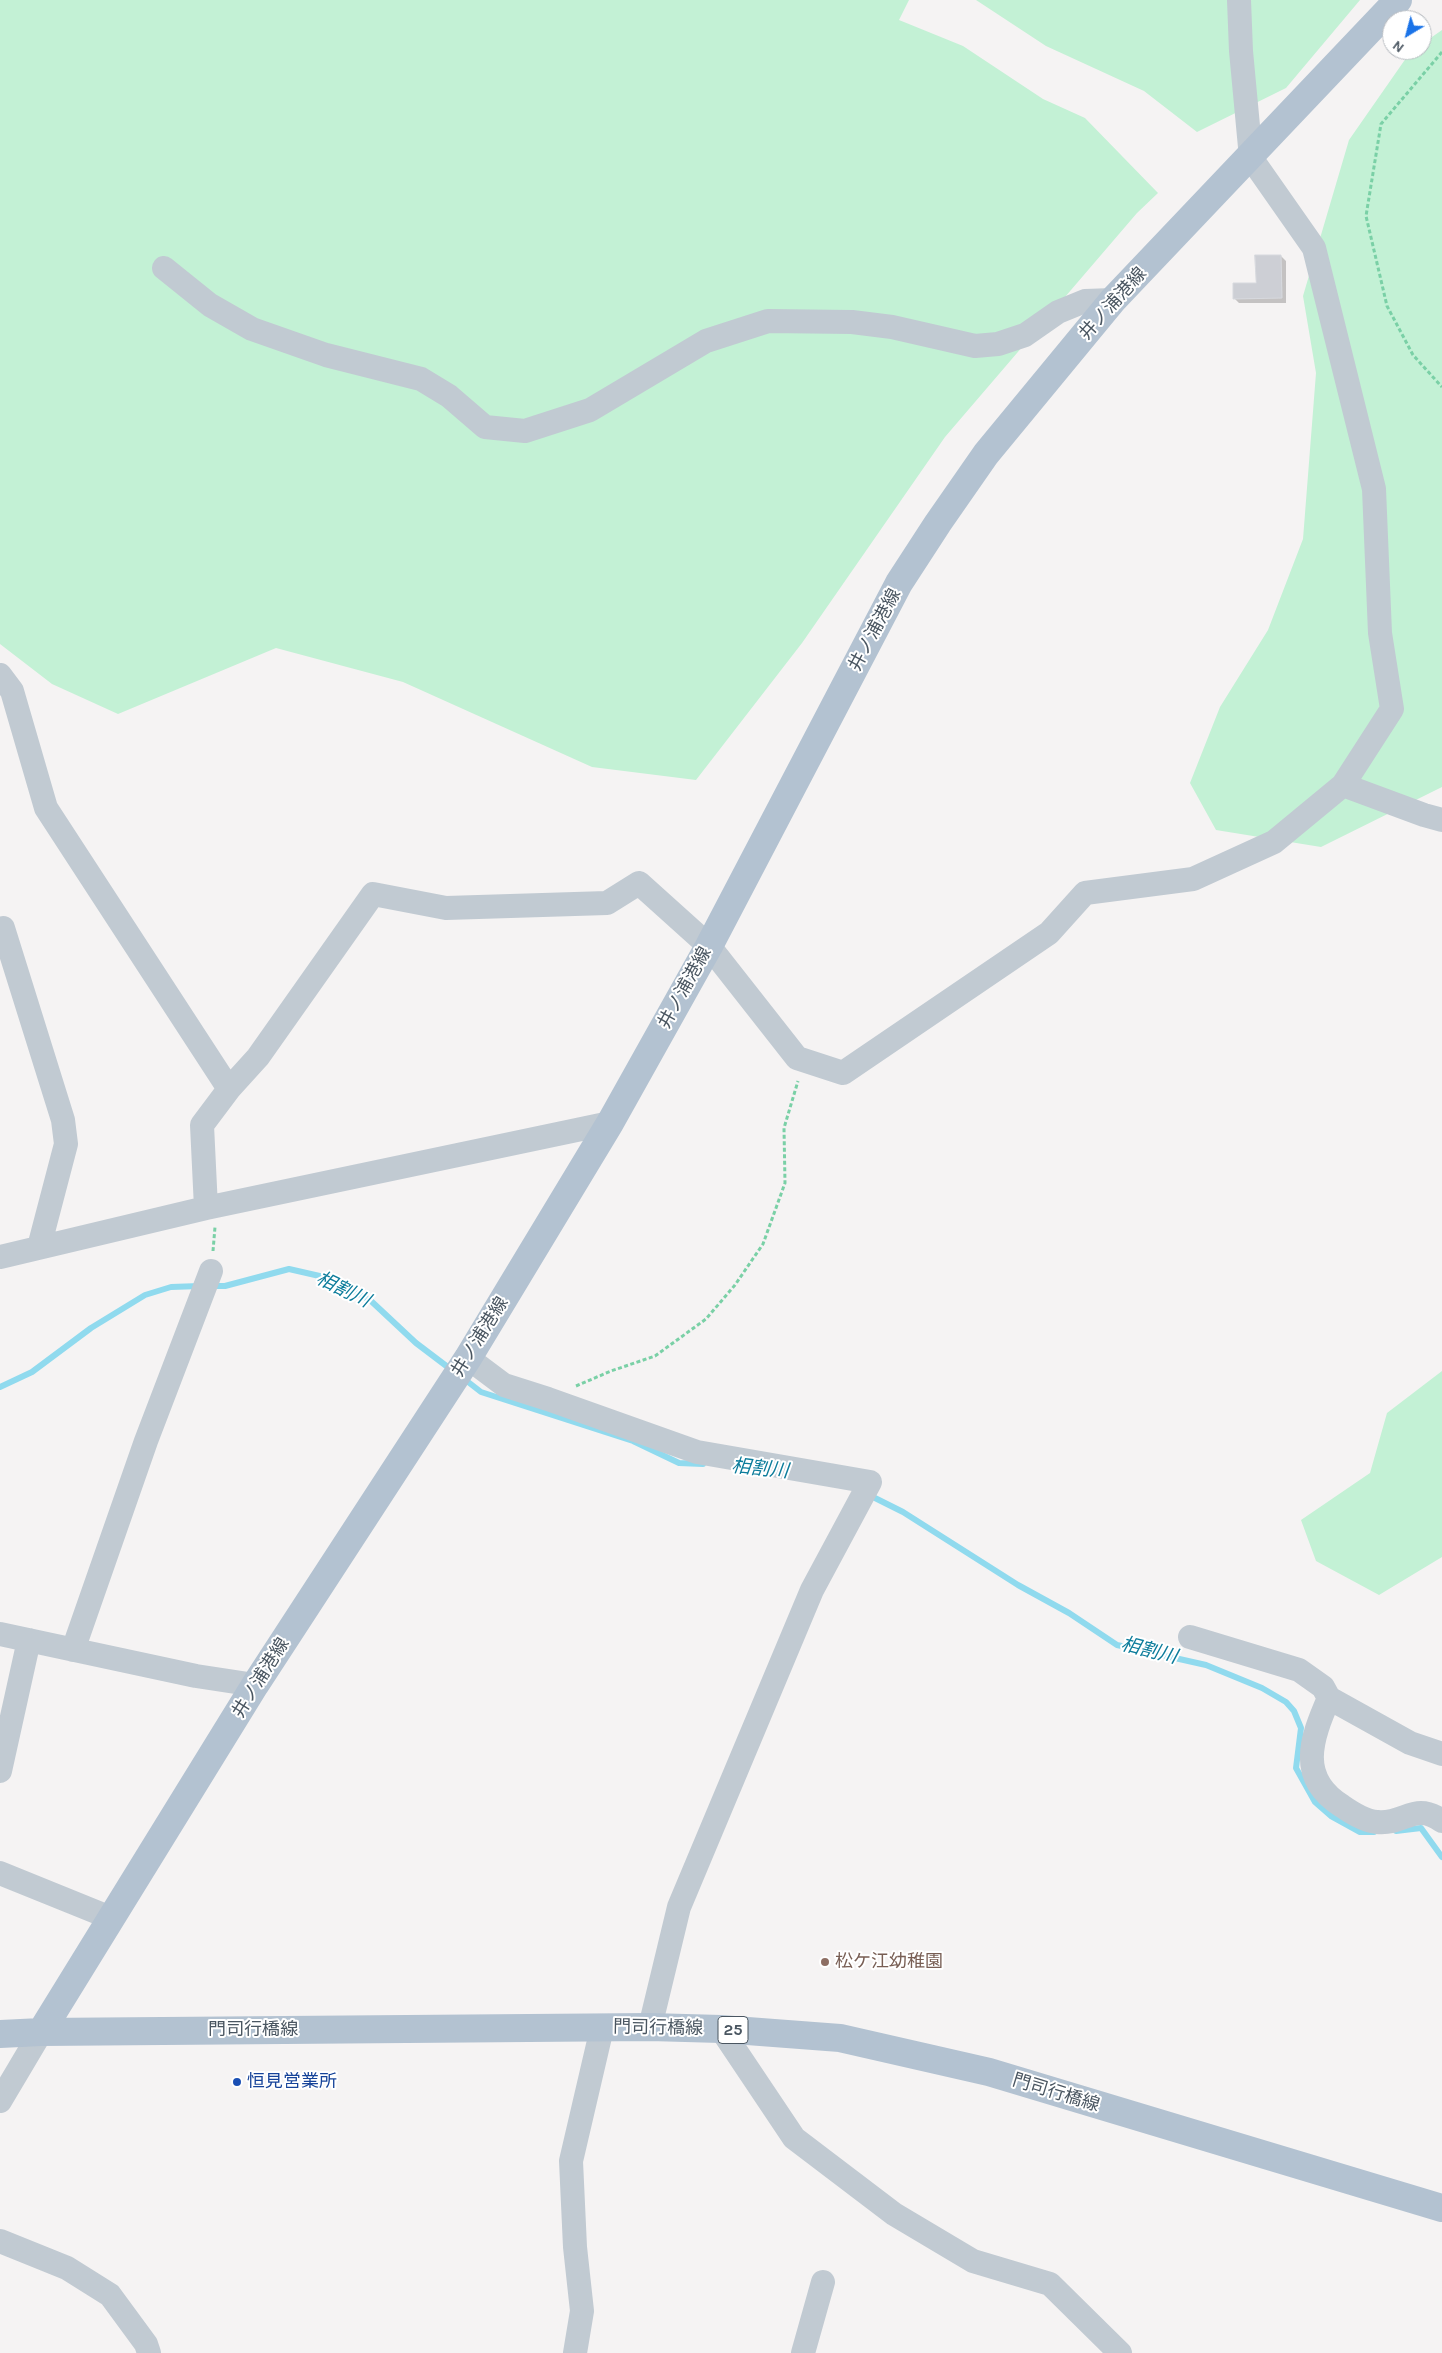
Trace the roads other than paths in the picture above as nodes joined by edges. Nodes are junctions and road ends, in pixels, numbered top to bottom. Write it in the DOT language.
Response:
graph roads {
  1 [pos="1239,0"];
  2 [pos="1398,0"];
  3 [pos="1250,158"];
  4 [pos="164,268"];
  5 [pos="1114,300"];
  6 [pos="0,675"];
  7 [pos="1343,785"];
  8 [pos="1442,820"];
  9 [pos="4,928"];
  10 [pos="709,946"];
  11 [pos="229,1089"];
  12 [pos="610,1123"];
  13 [pos="212,1207"];
  14 [pos="39,1248"];
  15 [pos="0,1257"];
  16 [pos="210,1271"];
  17 [pos="468,1358"];
  18 [pos="0,1634"];
  19 [pos="1190,1636"];
  20 [pos="29,1640"];
  21 [pos="74,1650"];
  22 [pos="255,1686"];
  23 [pos="1328,1698"];
  24 [pos="3,1745"];
  25 [pos="1442,1754"];
  26 [pos="0,1771"];
  27 [pos="1442,1821"];
  28 [pos="0,1872"];
  29 [pos="112,1918"];
  30 [pos="650,2027"];
  31 [pos="602,2028"];
  32 [pos="721,2029"];
  33 [pos="41,2032"];
  34 [pos="0,2034"];
  35 [pos="0,2101"];
  36 [pos="1442,2208"];
  37 [pos="0,2241"];
  38 [pos="824,2282"];
  39 [pos="149,2353"];
  40 [pos="576,2353"];
  41 [pos="802,2353"];
  42 [pos="1120,2353"];
  1 -- 3 [label="street"];
  2 -- 3 [label="main road, 井ノ浦港線"];
  3 -- 5 [label="main road, 井ノ浦港線"];
  3 -- 7 [label="street"];
  4 -- 5 [label="street"];
  5 -- 10 [label="main road, 井ノ浦港線"];
  6 -- 11 [label="street"];
  7 -- 8 [label="street"];
  7 -- 10 [label="street"];
  9 -- 14 [label="street"];
  10 -- 11 [label="street"];
  10 -- 12 [label="main road, 井ノ浦港線"];
  11 -- 13 [label="street"];
  12 -- 13 [label="street"];
  12 -- 17 [label="main road, 井ノ浦港線"];
  13 -- 14 [label="street"];
  14 -- 15 [label="street"];
  16 -- 21 [label="street"];
  17 -- 22 [label="main road, 井ノ浦港線"];
  17 -- 30 [label="street"];
  18 -- 20 [label="street"];
  19 -- 23 [label="street"];
  20 -- 21 [label="street"];
  20 -- 24 [label="street"];
  21 -- 22 [label="street"];
  22 -- 29 [label="main road, 井ノ浦港線"];
  23 -- 25 [label="street"];
  23 -- 27 [label="street"];
  24 -- 26 [label="street"];
  28 -- 29 [label="street"];
  29 -- 33 [label="main road, 井ノ浦港線"];
  30 -- 31 [label="main road, 門司行橋線 / 25"];
  30 -- 32 [label="main road, 門司行橋線 / 25"];
  31 -- 33 [label="main road, 門司行橋線 / 25"];
  31 -- 40 [label="street"];
  32 -- 36 [label="main road, 門司行橋線 / 25"];
  32 -- 42 [label="street"];
  33 -- 34 [label="main road, 門司行橋線 / 25"];
  33 -- 35 [label="street"];
  37 -- 39 [label="street"];
  38 -- 41 [label="street"];
}
